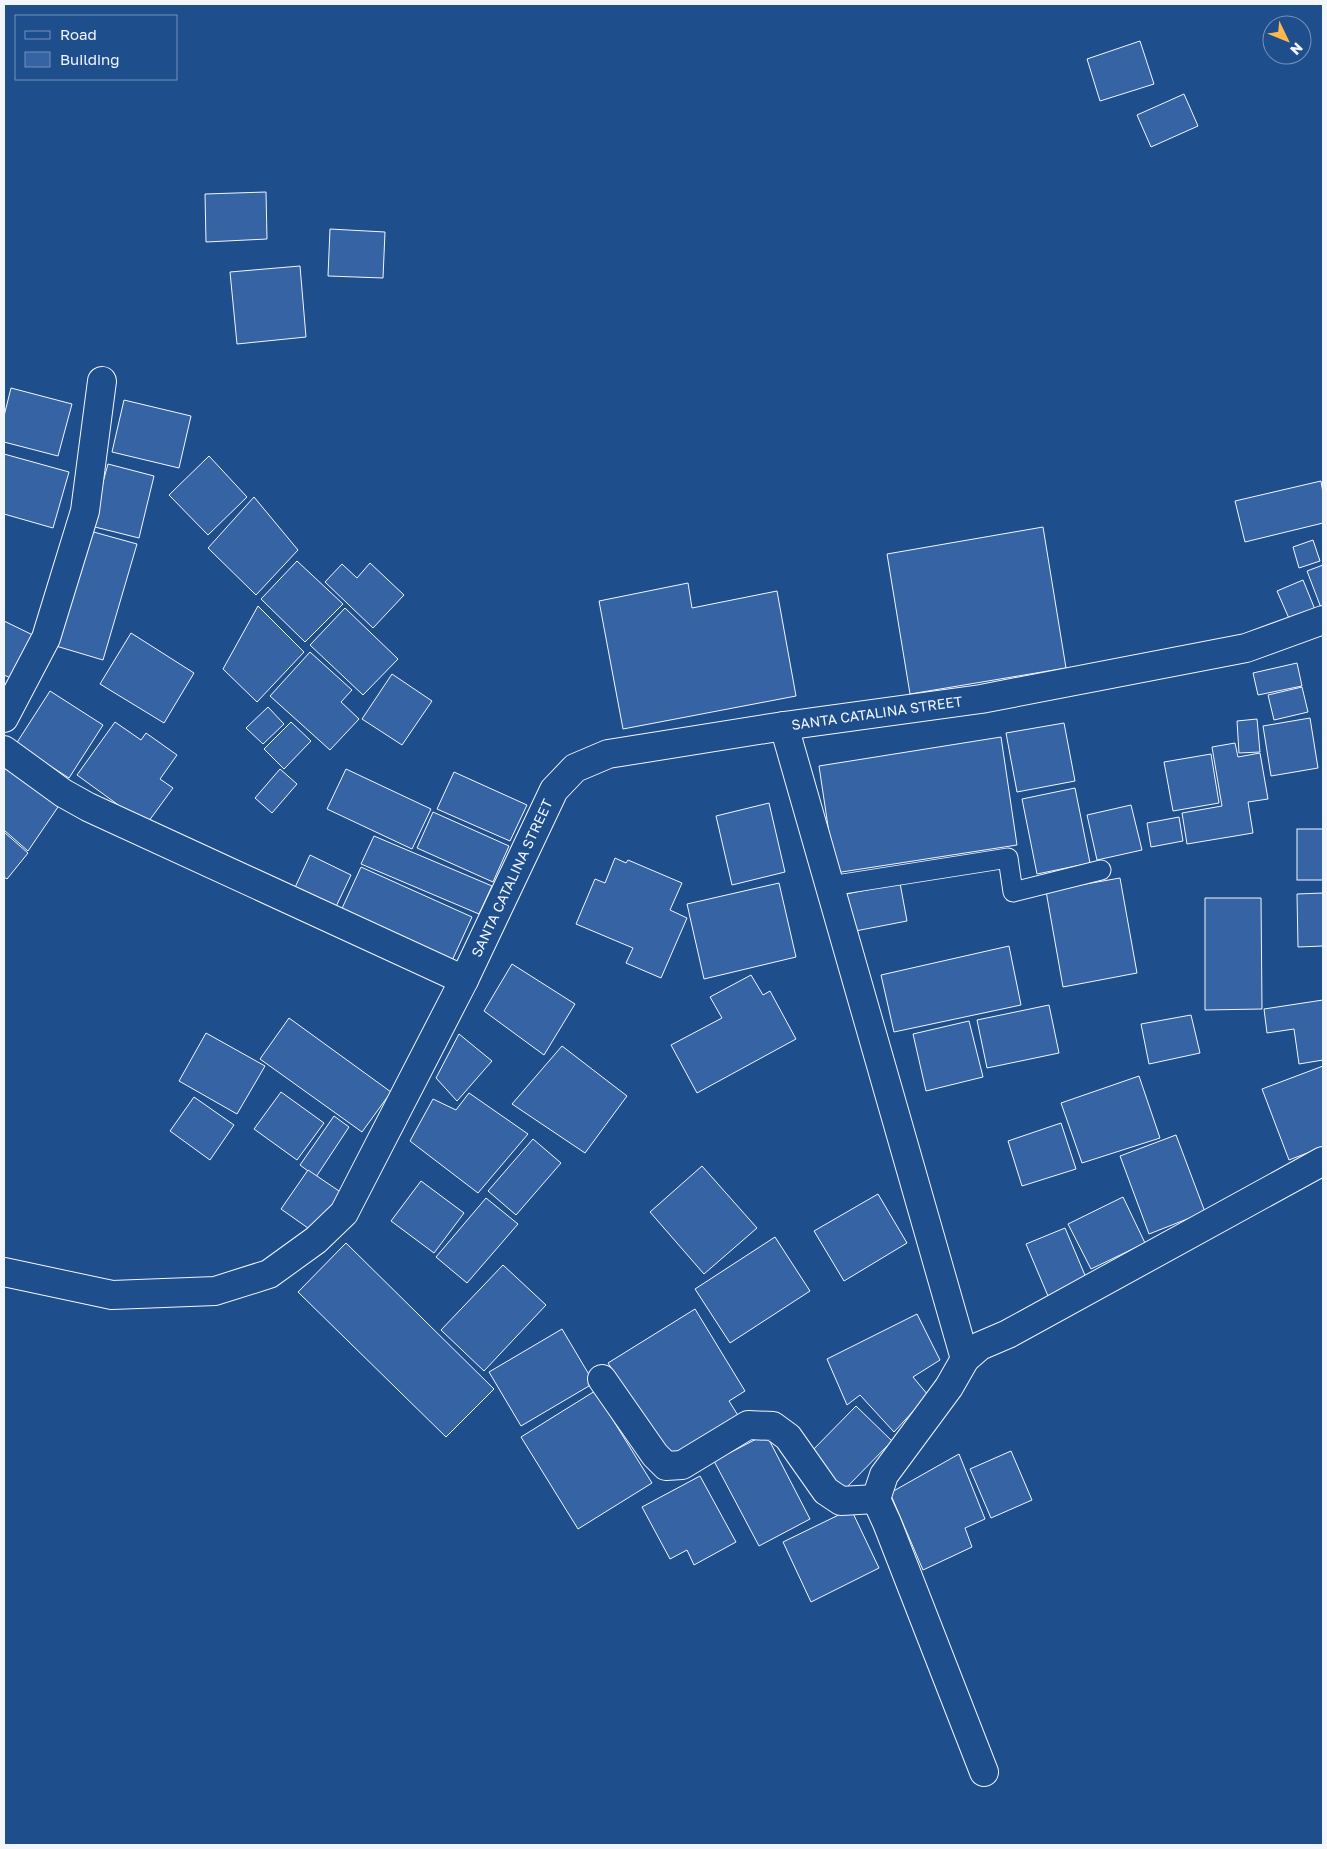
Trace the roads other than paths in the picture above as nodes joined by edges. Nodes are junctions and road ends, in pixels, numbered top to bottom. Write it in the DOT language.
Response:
graph roads {
  1 [pos="102,381"];
  2 [pos="1323,620"];
  3 [pos="4,718"];
  4 [pos="784,726"];
  5 [pos="4,750"];
  6 [pos="1100,870"];
  7 [pos="830,886"];
  8 [pos="464,980"];
  9 [pos="1323,1161"];
  10 [pos="4,1272"];
  11 [pos="965,1359"];
  12 [pos="602,1379"];
  13 [pos="876,1499"];
  14 [pos="984,1772"];
  1 -- 3 [label="street"];
  2 -- 4 [label="street, SANTA CATALINA STREET"];
  4 -- 7 [label="street"];
  4 -- 8 [label="street, SANTA CATALINA STREET"];
  5 -- 8 [label="street"];
  6 -- 7 [label="lane"];
  7 -- 11 [label="street"];
  8 -- 10 [label="street, SANTA CATALINA STREET"];
  9 -- 11 [label="street"];
  11 -- 13 [label="street"];
  12 -- 13 [label="street"];
  13 -- 14 [label="street"];
}
